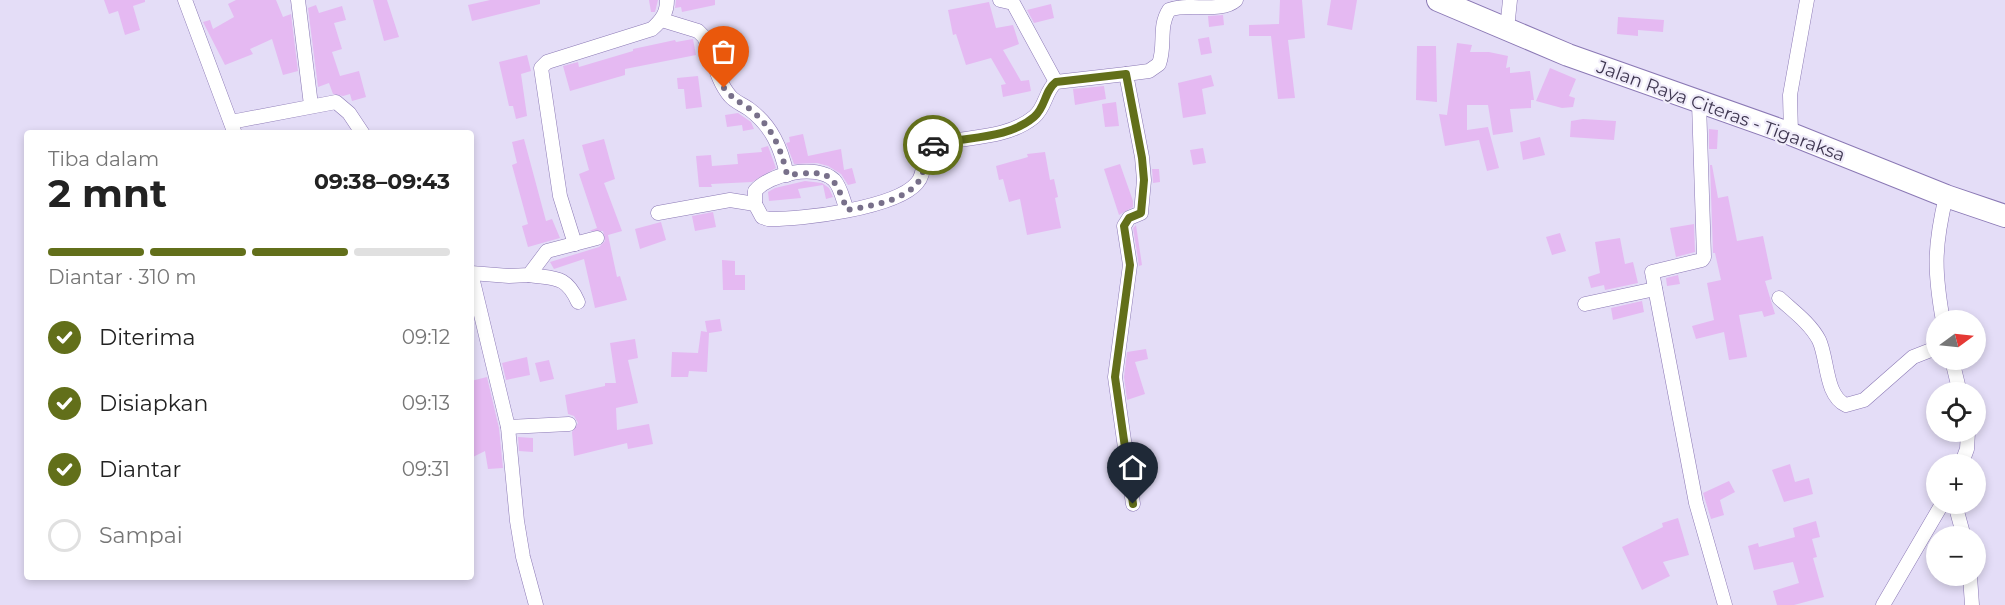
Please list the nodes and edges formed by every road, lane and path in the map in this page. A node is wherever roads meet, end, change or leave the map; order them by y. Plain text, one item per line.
1 (185, 0) edge
2 (298, 0) edge
3 (667, 0) edge
4 (1000, 0) edge
5 (1236, 0) edge
6 (1438, 0) edge
7 (1510, 0) edge
8 (1808, 0) edge
9 (662, 20) junction
10 (1507, 28) junction
11 (1126, 74) junction
12 (1056, 82) junction
13 (1699, 103) junction
14 (311, 105) junction
15 (233, 128) edge
16 (360, 130) edge
17 (1791, 134) junction
18 (787, 175) junction
19 (1946, 196) junction
20 (756, 204) junction
21 (847, 210) junction
22 (658, 213) dead end
23 (2005, 216) edge
24 (597, 238) dead end
25 (575, 244) junction
26 (474, 273) edge
27 (529, 274) junction
28 (474, 285) edge
29 (1655, 289) junction
30 (1779, 298) dead end
31 (578, 302) dead end
32 (1585, 304) dead end
33 (1941, 310) edge
34 (1926, 352) edge
35 (569, 424) dead end
36 (508, 427) junction
37 (1133, 504) dead end
38 (1936, 514) edge
39 (1970, 586) edge
40 (1719, 602) edge
41 (536, 605) edge
42 (1883, 605) edge
43 (1971, 605) edge

1 - 15 street
2 - 14 street
3 - 9 street
4 - 12 street
5 - 11 street
6 - 10 main road, Jalan Raya Citeras - Tigaraksa
7 - 10 street
8 - 17 street
9 - 18 street
9 - 25 street
10 - 13 main road, Jalan Raya Citeras - Tigaraksa
11 - 12 street
11 - 37 street
12 - 21 street
13 - 17 main road, Jalan Raya Citeras - Tigaraksa
13 - 29 street
14 - 15 street
14 - 16 street
17 - 19 main road, Jalan Raya Citeras - Tigaraksa
18 - 20 street
18 - 21 street
19 - 23 main road, Jalan Raya Citeras - Tigaraksa
19 - 33 street
20 - 21 street
20 - 22 street
24 - 25 street
25 - 27 street
26 - 27 street
27 - 31 street
28 - 36 street
29 - 32 street
29 - 40 street
30 - 34 street
35 - 36 street
36 - 41 street
38 - 42 street
39 - 43 street

